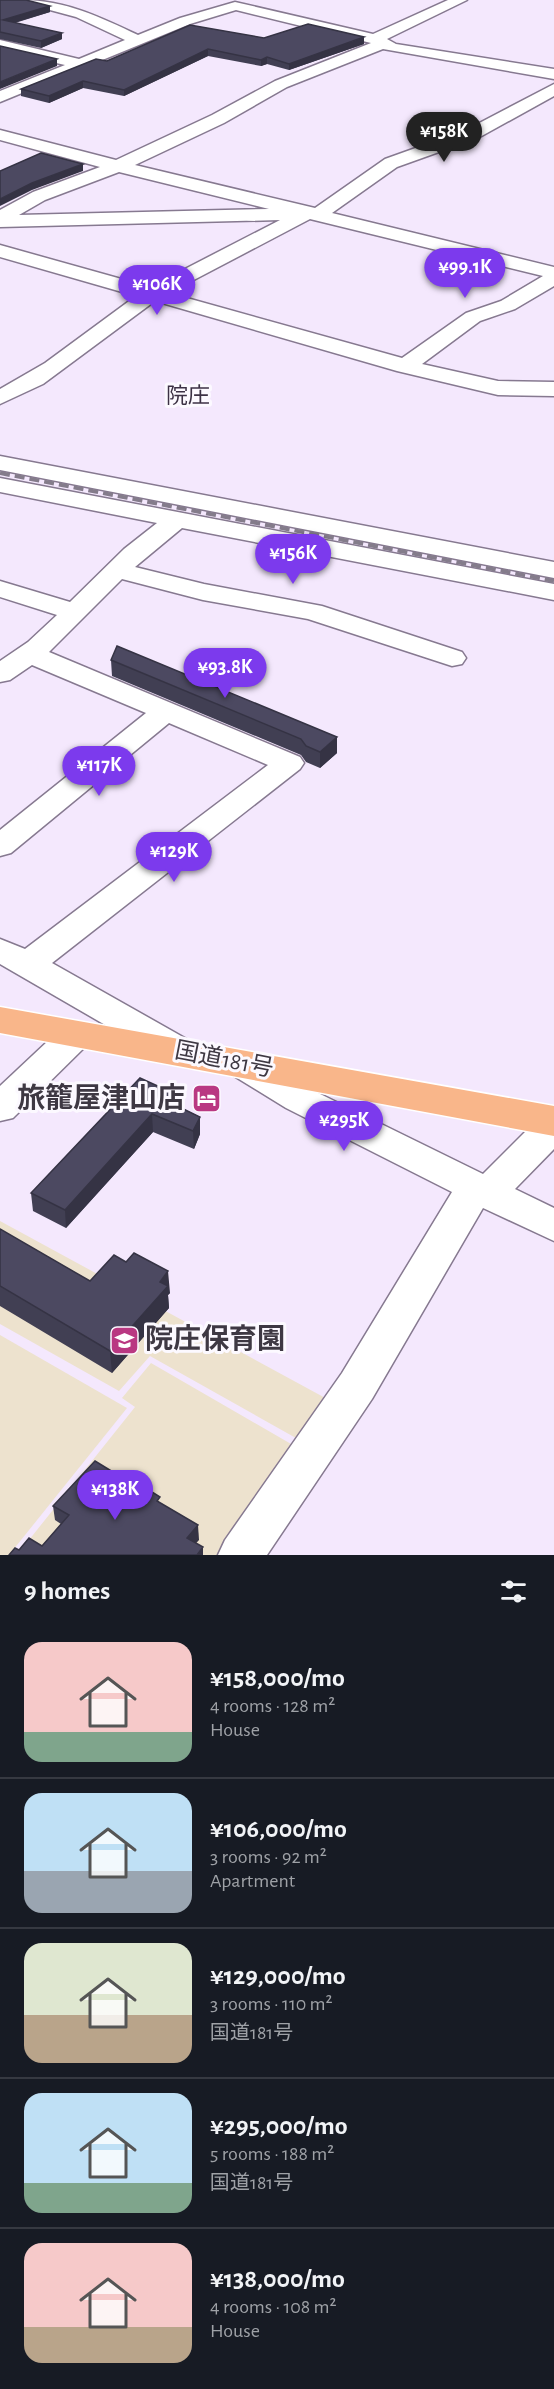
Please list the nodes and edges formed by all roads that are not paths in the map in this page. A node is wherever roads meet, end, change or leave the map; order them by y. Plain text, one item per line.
1 (29, 0) edge
2 (460, 0) edge
3 (231, 3) edge
4 (138, 41) junction
5 (378, 41) junction
6 (0, 45) edge
7 (81, 64) junction
8 (554, 74) edge
9 (554, 89) edge
10 (3, 94) edge
11 (0, 135) edge
12 (118, 166) junction
13 (313, 213) junction
14 (0, 220) edge
15 (0, 251) edge
16 (554, 273) edge
17 (554, 278) edge
18 (156, 294) junction
19 (405, 366) junction
20 (554, 389) edge
21 (0, 397) edge
22 (0, 463) edge
23 (0, 485) edge
24 (178, 519) junction
25 (118, 570) junction
26 (554, 570) edge
27 (0, 589) edge
28 (554, 592) edge
29 (76, 612) junction
30 (30, 654) junction
31 (452, 658) dead end
32 (0, 674) edge
33 (167, 710) junction
34 (0, 846) edge
35 (14, 957) edge
36 (0, 1020) edge
37 (77, 1034) junction
38 (177, 1050) junction
39 (242, 1064) junction
40 (0, 1108) edge
41 (554, 1121) edge
42 (554, 1126) edge
43 (481, 1191) junction
44 (554, 1226) edge
45 (241, 1555) edge

1 - 4 street
2 - 5 street
3 - 4 street
3 - 5 street
4 - 7 street
5 - 8 street
5 - 12 street
6 - 7 street
7 - 10 street
9 - 13 street
11 - 12 street
12 - 13 street
12 - 14 street
13 - 14 street
13 - 16 street
13 - 18 street
15 - 18 street
17 - 19 street
18 - 19 street
18 - 21 street
19 - 20 street
22 - 26 street
23 - 24 street
24 - 25 street
24 - 28 street
25 - 29 street
25 - 31 street
27 - 29 street
29 - 30 street
30 - 32 street
30 - 33 street
33 - 34 street
33 - 35 street
35 - 38 street
36 - 37 highway, 国道181号
37 - 38 highway, 国道181号
37 - 40 street
38 - 39 highway, 国道181号
39 - 41 highway, 国道181号
39 - 43 street
42 - 43 street
43 - 44 street
43 - 45 street

